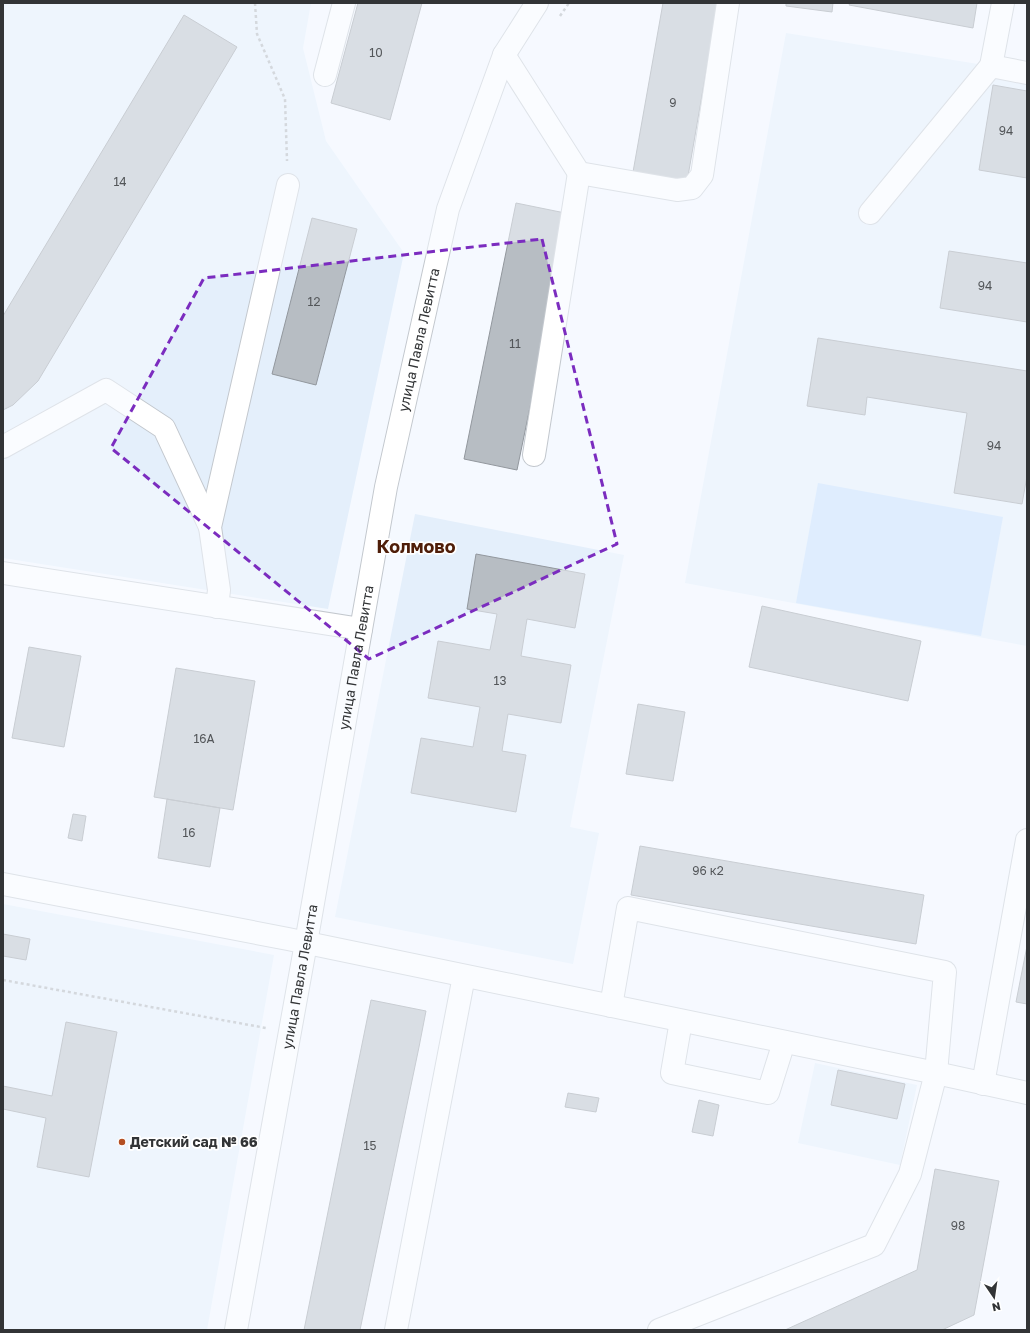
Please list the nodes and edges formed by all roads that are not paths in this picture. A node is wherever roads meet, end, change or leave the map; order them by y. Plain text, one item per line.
1 (344, 3) edge
2 (537, 3) edge
3 (728, 3) edge
4 (1003, 3) edge
5 (504, 55) junction
6 (991, 66) junction
7 (1027, 73) edge
8 (325, 75) dead end
9 (579, 173) junction
10 (288, 185) road end
11 (870, 213) dead end
12 (3, 447) edge
13 (534, 455) dead end
14 (210, 527) junction
15 (3, 573) edge
16 (217, 607) junction
17 (361, 629) junction
18 (1027, 840) edge
19 (3, 884) edge
20 (306, 943) junction
21 (464, 976) junction
22 (611, 1006) junction
23 (681, 1021) junction
24 (784, 1042) junction
25 (936, 1073) junction
26 (983, 1084) junction
27 (1027, 1093) edge
28 (236, 1330) edge
29 (396, 1330) edge
30 (659, 1330) edge

1 - 8 street
2 - 5 street, улица Павла Левитта
3 - 9 street
4 - 6 street
5 - 9 street
5 - 17 street, улица Павла Левитта
6 - 7 street
6 - 11 street
9 - 13 street
10 - 14 street
12 - 14 street
14 - 16 street
15 - 16 street
16 - 17 street
17 - 20 street, улица Павла Левитта
18 - 26 street
19 - 20 street
20 - 21 street
20 - 28 street, улица Павла Левитта
21 - 22 street
21 - 29 street
22 - 23 street
22 - 25 street
23 - 24 street
23 - 24 street
24 - 25 street
25 - 26 street
25 - 30 street
26 - 27 street

